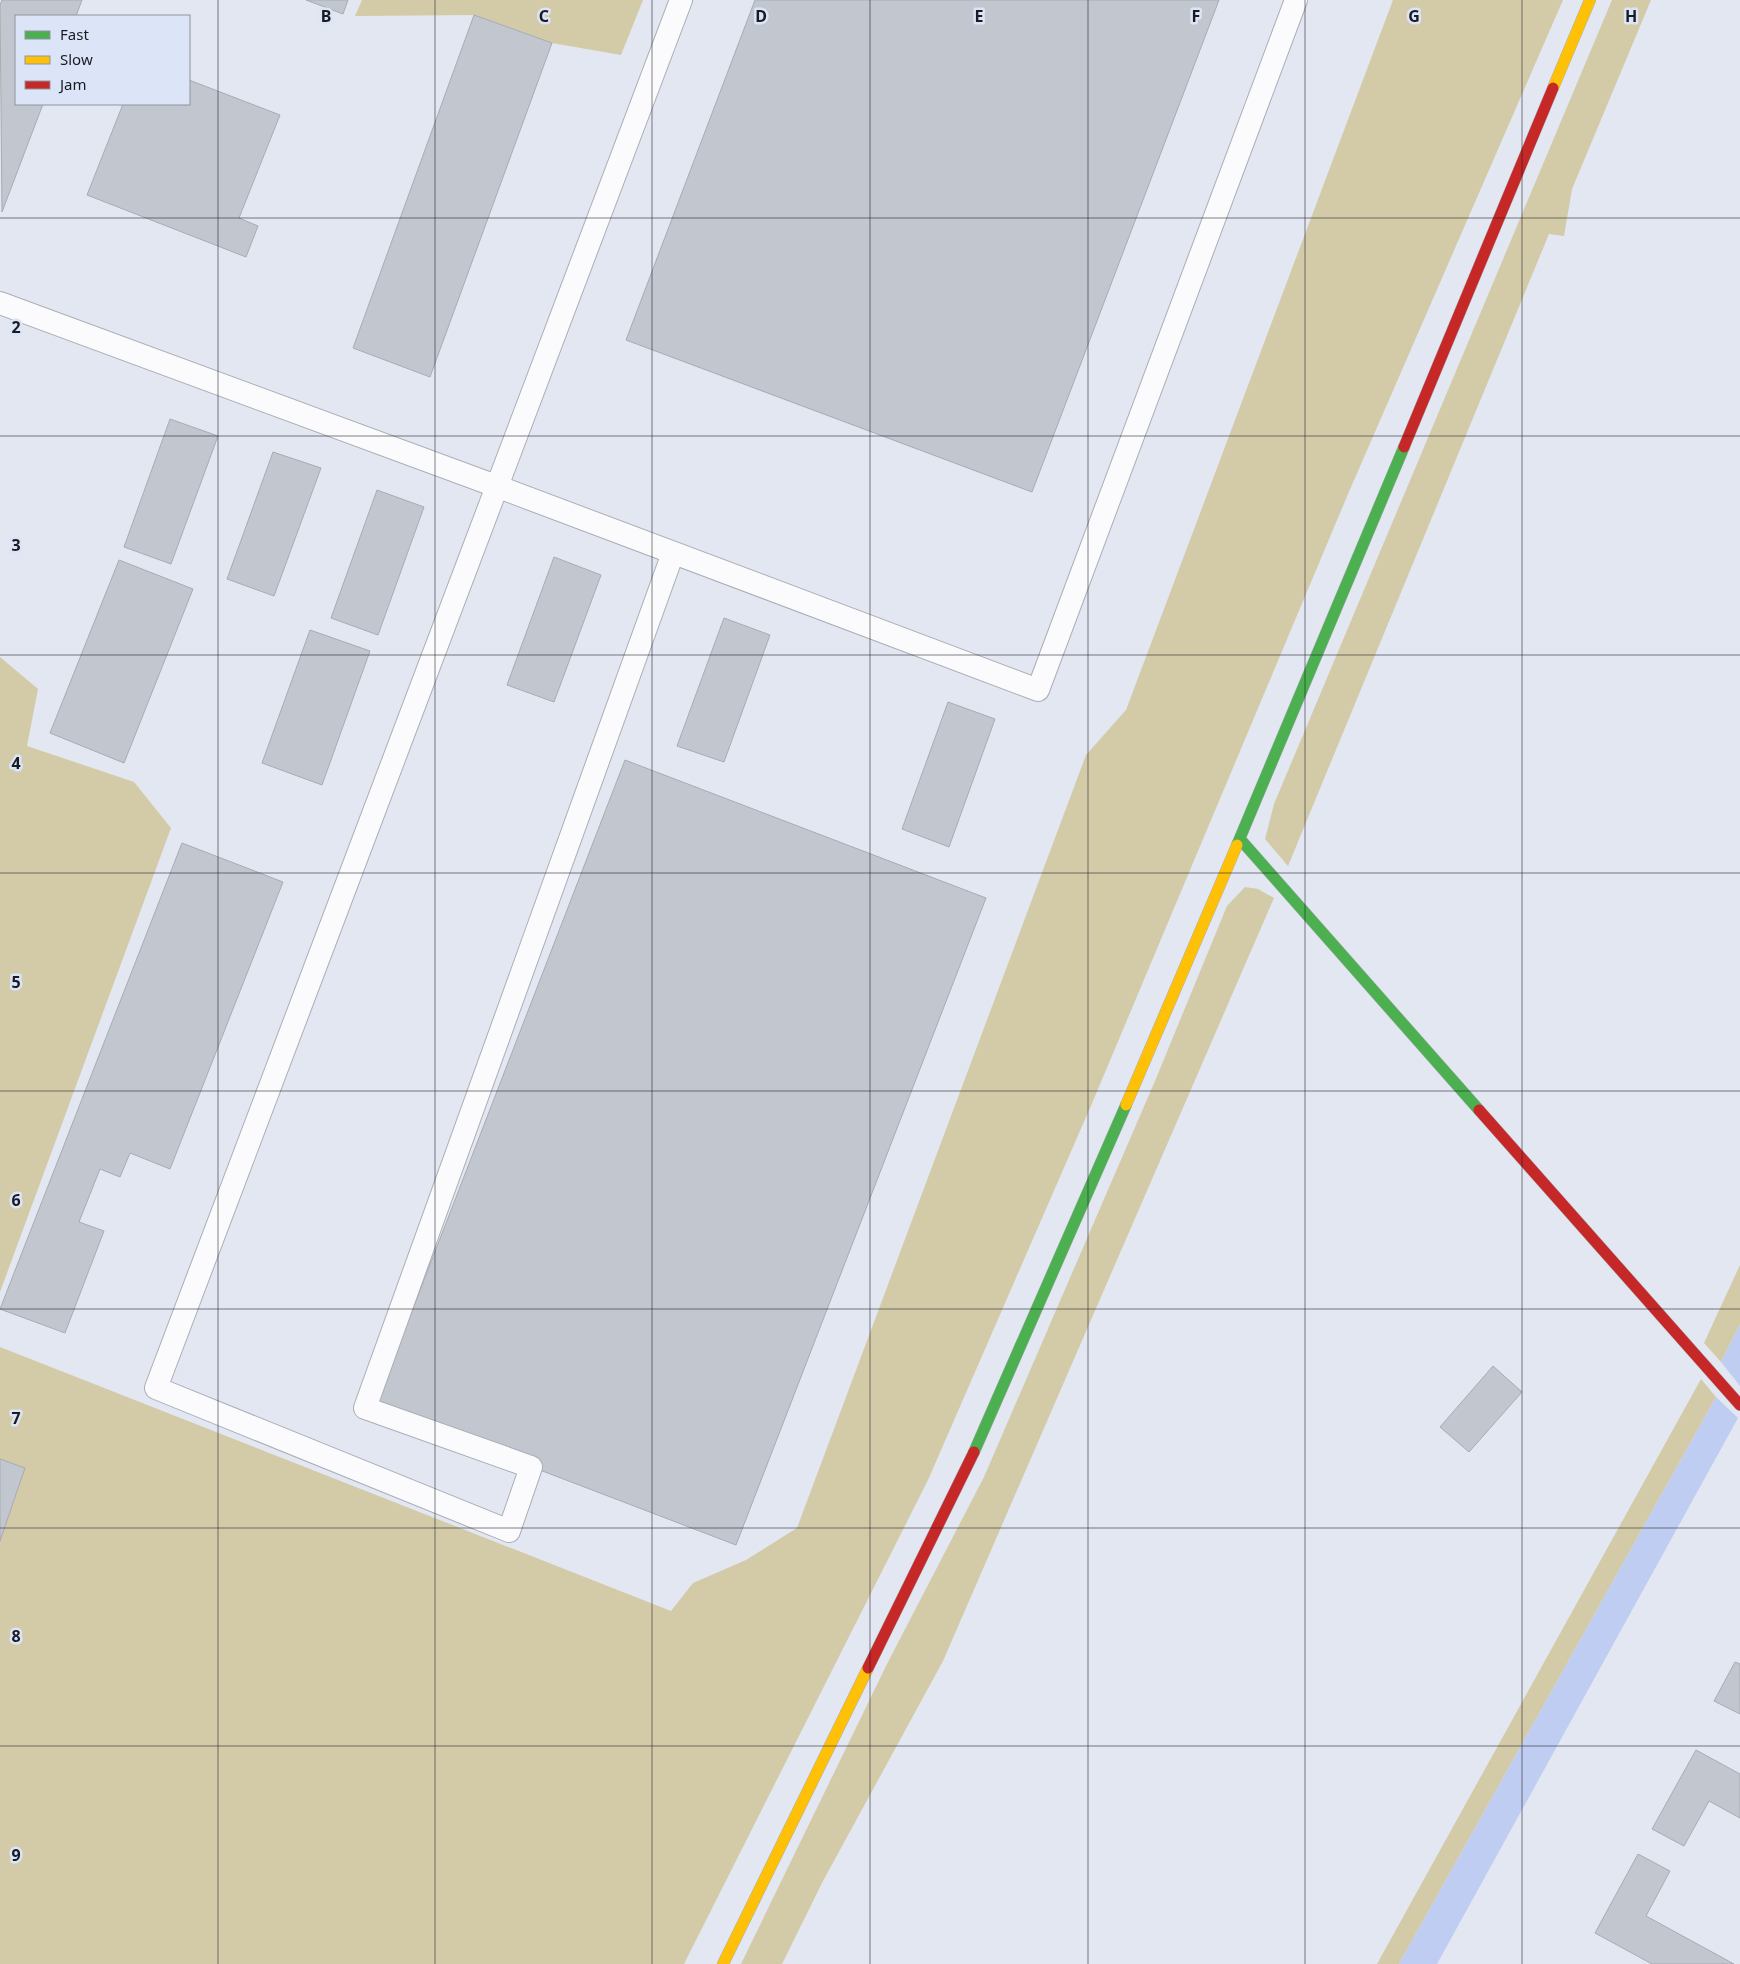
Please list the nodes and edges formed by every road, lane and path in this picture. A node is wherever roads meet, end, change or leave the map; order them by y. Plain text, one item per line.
1 (682, 0) edge
2 (1296, 0) edge
3 (1590, 0) edge
4 (0, 303) edge
5 (496, 486) junction
6 (673, 553) junction
7 (1240, 839) junction
8 (1740, 1405) edge
9 (723, 1964) edge

1 - 5 lane
2 - 6 lane
3 - 7 street
4 - 5 lane
5 - 6 lane
5 - 6 lane
7 - 8 street
7 - 9 street

